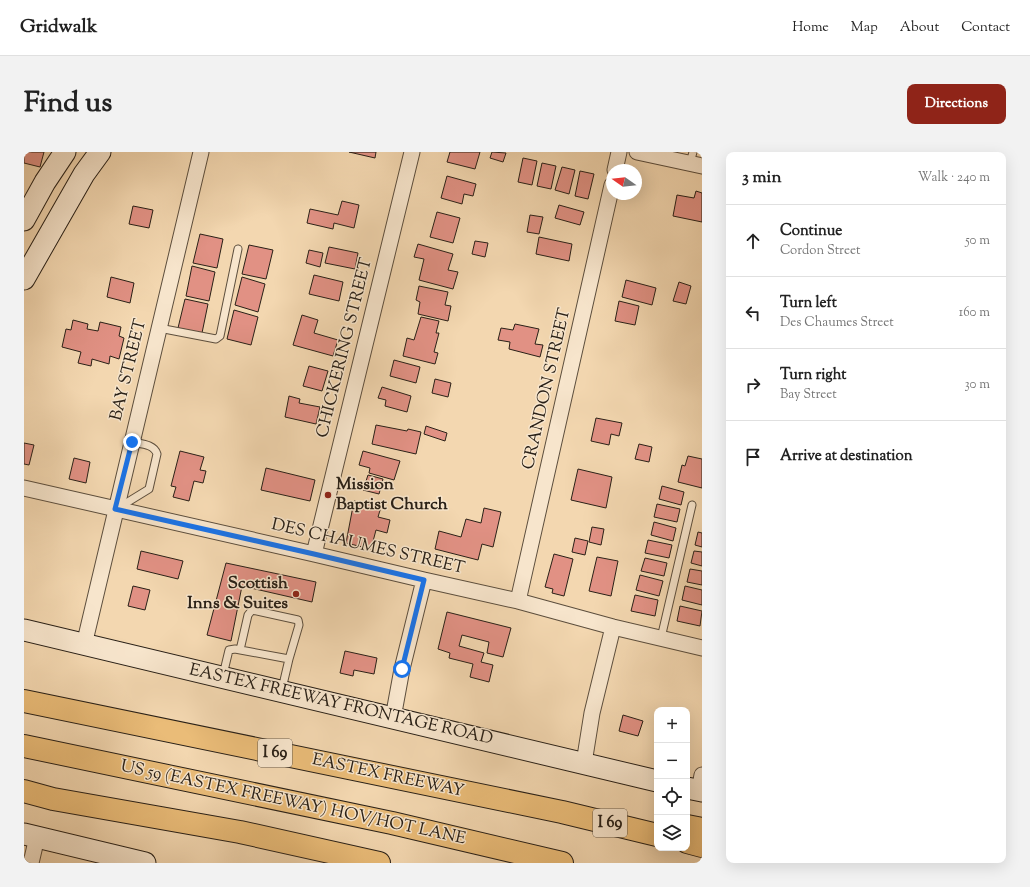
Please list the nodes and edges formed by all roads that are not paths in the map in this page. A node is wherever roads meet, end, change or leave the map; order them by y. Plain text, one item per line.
1 (65, 152) edge
2 (100, 152) edge
3 (201, 152) edge
4 (412, 152) edge
5 (620, 152) edge
6 (637, 152) edge
7 (695, 160) edge
8 (617, 164) edge
9 (609, 200) edge
10 (24, 220) edge
11 (31, 249) edge
12 (238, 249) dead end
13 (24, 279) edge
14 (159, 328) junction
15 (132, 442) junction
16 (24, 488) edge
17 (692, 505) dead end
18 (115, 509) junction
19 (314, 554) junction
20 (424, 580) junction
21 (518, 601) junction
22 (613, 627) junction
23 (24, 630) edge
24 (662, 638) junction
25 (84, 645) junction
26 (702, 648) edge
27 (240, 650) junction
28 (289, 659) junction
29 (222, 677) junction
30 (24, 691) edge
31 (281, 691) junction
32 (24, 701) edge
33 (81, 713) junction
34 (393, 718) junction
35 (24, 746) edge
36 (584, 763) junction
37 (654, 780) edge
38 (24, 791) edge
39 (690, 827) edge
40 (702, 829) edge
41 (652, 831) edge
42 (31, 836) edge
43 (690, 843) edge
44 (702, 846) edge
45 (31, 863) edge
46 (145, 863) edge
47 (379, 863) edge
48 (562, 863) edge

1 - 10 main road
2 - 11 main road
3 - 14 street, BAY STREET
4 - 19 street, CHICKERING STREET
5 - 8 street
6 - 7 street
9 - 21 street, CRANDON STREET
11 - 13 main road
12 - 14 lane
14 - 15 street, BAY STREET
15 - 18 street, BAY STREET
15 - 18 lane
16 - 18 street, DES CHAUMES STREET
17 - 24 lane
18 - 19 street, DES CHAUMES STREET
18 - 25 street, BAY STREET
19 - 20 street, DES CHAUMES STREET
20 - 21 street, DES CHAUMES STREET
20 - 34 street
21 - 22 street, DES CHAUMES STREET
22 - 24 street, DES CHAUMES STREET
22 - 36 street
23 - 25 main road, EASTEX FREEWAY FRONTAGE ROAD
24 - 26 street, DES CHAUMES STREET
25 - 29 main road, EASTEX FREEWAY FRONTAGE ROAD
27 - 28 lane
27 - 28 lane
27 - 29 lane
28 - 31 lane
29 - 31 main road, EASTEX FREEWAY FRONTAGE ROAD
30 - 33 highway
31 - 34 main road, EASTEX FREEWAY FRONTAGE ROAD
32 - 33 highway, EASTEX FREEWAY / I 69
33 - 41 highway, EASTEX FREEWAY / I 69
34 - 36 main road, EASTEX FREEWAY FRONTAGE ROAD
35 - 48 highway, US 59 (EASTEX FREEWAY) HOV/HOT LANE
36 - 37 main road, EASTEX FREEWAY FRONTAGE ROAD
38 - 47 highway
39 - 40 highway
42 - 45 street
42 - 46 main road
43 - 44 highway

